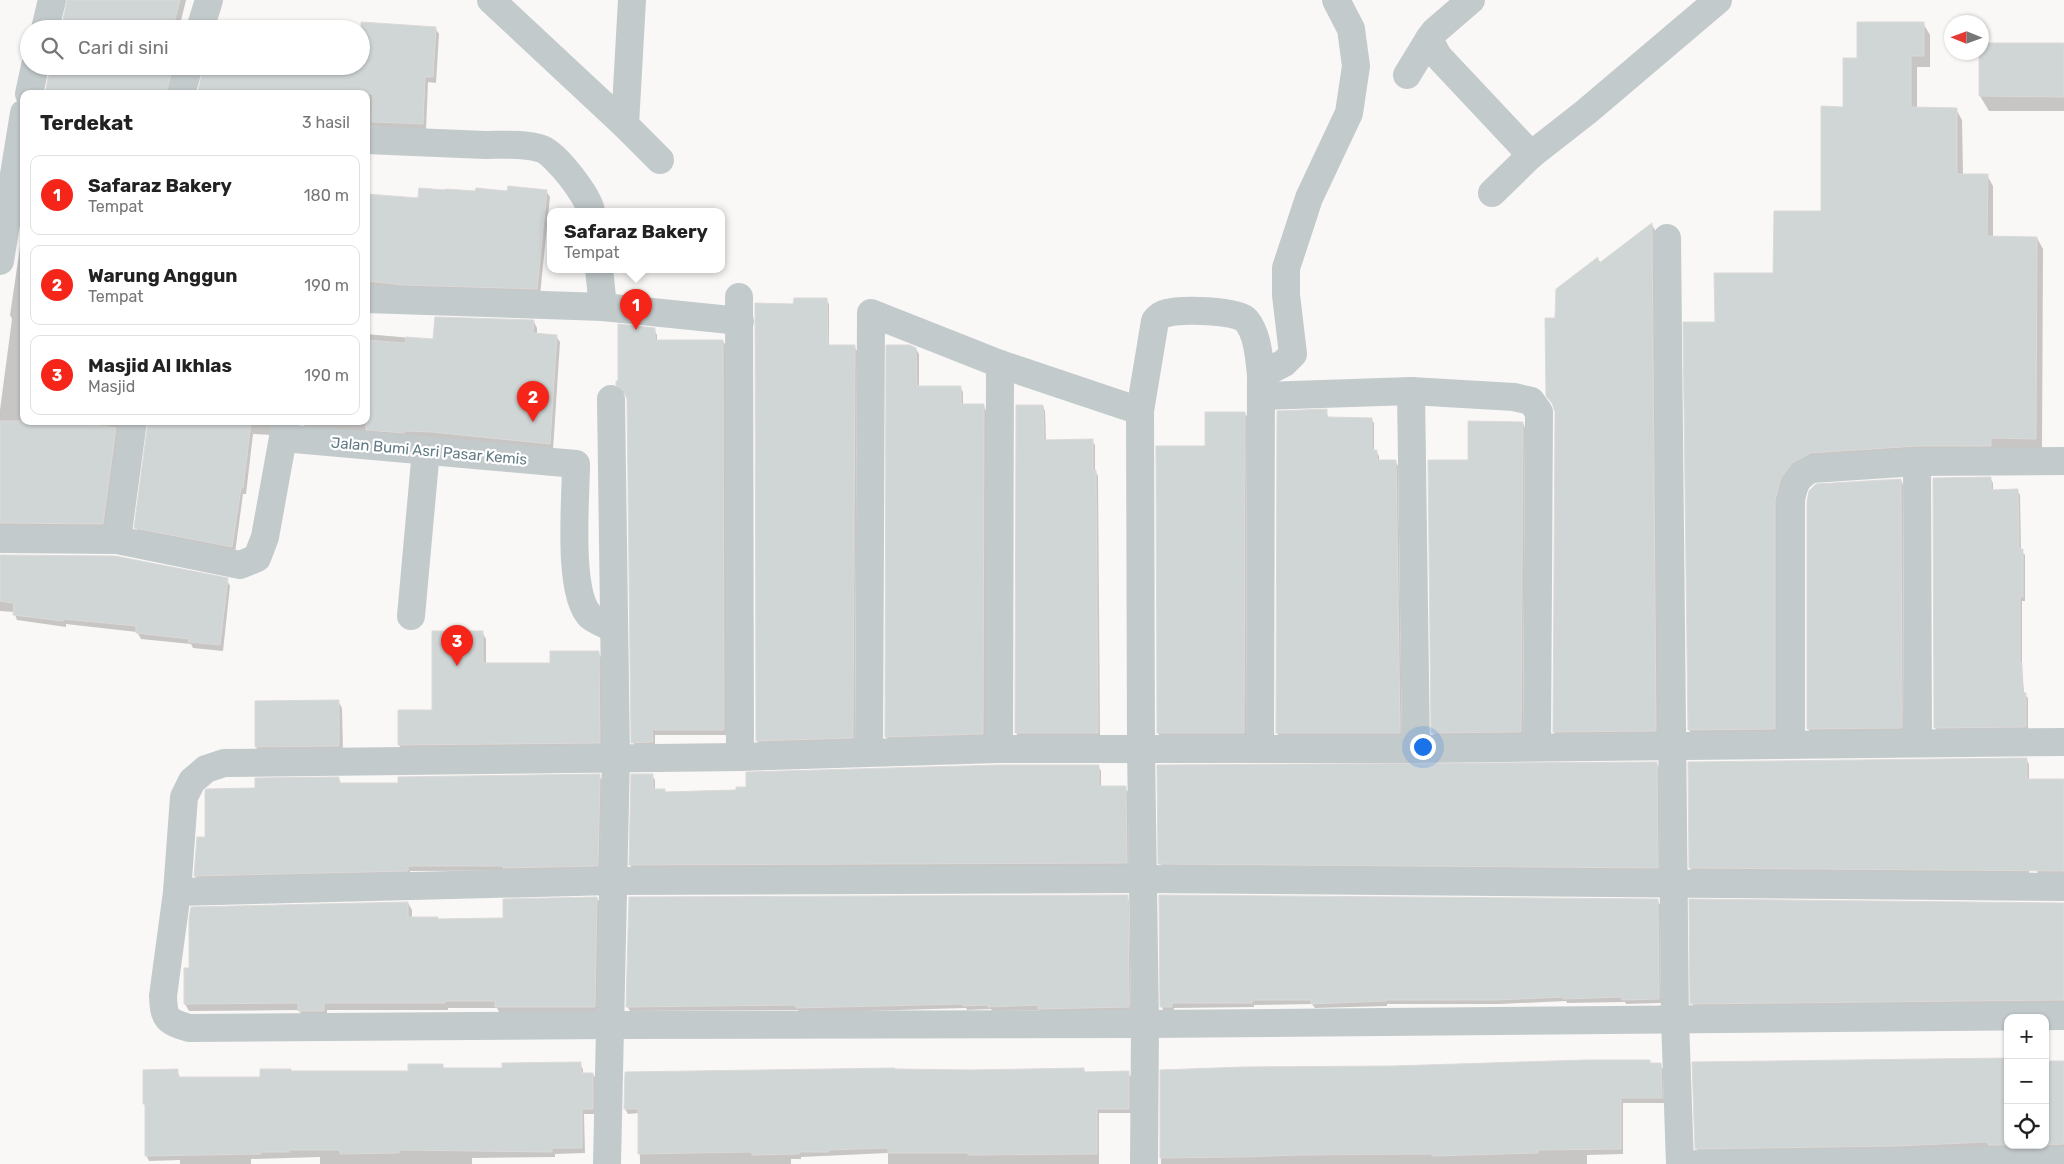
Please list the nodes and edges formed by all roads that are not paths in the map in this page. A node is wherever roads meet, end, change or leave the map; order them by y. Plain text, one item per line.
1 (52, 0) edge
2 (209, 0) edge
3 (491, 0) edge
4 (632, 0) edge
5 (1336, 0) edge
6 (1471, 0) edge
7 (1718, 0) edge
8 (47, 20) edge
9 (203, 20) edge
10 (1429, 39) junction
11 (33, 75) edge
12 (186, 75) edge
13 (1407, 75) dead end
14 (30, 90) edge
15 (182, 90) edge
16 (17, 125) edge
17 (625, 125) junction
18 (370, 140) edge
19 (1531, 155) junction
20 (660, 160) dead end
21 (1492, 193) dead end
22 (589, 208) edge
23 (1667, 238) dead end
24 (0, 261) edge
25 (599, 273) edge
26 (370, 299) edge
27 (603, 307) junction
28 (1000, 364) junction
29 (1258, 364) junction
30 (1411, 390) junction
31 (610, 399) dead end
32 (1140, 411) junction
33 (132, 425) edge
34 (284, 430) edge
35 (426, 450) junction
36 (2064, 461) edge
37 (1917, 462) junction
38 (0, 539) edge
39 (118, 540) junction
40 (411, 616) dead end
41 (614, 629) junction
42 (2064, 742) edge
43 (1918, 743) junction
44 (1791, 744) junction
45 (1537, 747) junction
46 (1674, 747) junction
47 (1141, 748) junction
48 (1260, 749) junction
49 (1416, 749) junction
50 (998, 750) junction
51 (869, 752) junction
52 (616, 757) junction
53 (740, 757) junction
54 (1144, 878) junction
55 (613, 882) junction
56 (1675, 884) junction
57 (2064, 887) edge
58 (177, 892) junction
59 (2064, 1016) edge
60 (1675, 1019) junction
61 (611, 1024) junction
62 (1145, 1024) junction
63 (2064, 1160) edge
64 (607, 1164) edge
65 (1144, 1164) edge
66 (1680, 1164) edge
67 (1696, 1164) edge

1 - 8 street
2 - 9 street
3 - 17 street
4 - 17 street
5 - 29 street
6 - 10 street
7 - 19 street
10 - 13 street
10 - 19 street
11 - 14 street
12 - 15 street
16 - 24 street
17 - 20 street
18 - 22 street
19 - 21 street
23 - 46 street
25 - 27 street
26 - 27 street
27 - 53 street
28 - 32 street
28 - 50 street
28 - 51 street
29 - 30 street
29 - 32 street
29 - 48 street
30 - 45 street
30 - 49 street
31 - 41 street
32 - 47 street
33 - 39 street
34 - 35 street, Jalan Bumi Asri Pasar Kemis
34 - 39 street
35 - 40 street
35 - 41 street, Jalan Bumi Asri Pasar Kemis
36 - 37 street
37 - 43 street
37 - 44 street
38 - 39 street
41 - 52 street
42 - 43 street
43 - 44 street
44 - 46 street
45 - 46 street
45 - 49 street
46 - 56 street
47 - 48 street
47 - 50 street
47 - 54 street
48 - 49 street
50 - 51 street
51 - 53 street
52 - 53 street
52 - 55 street
52 - 58 street
54 - 55 street
54 - 56 street
54 - 62 street
55 - 58 street
55 - 61 street
56 - 57 street
56 - 60 street
58 - 61 street
59 - 60 street
60 - 62 street
60 - 66 street
61 - 62 street
61 - 64 street
62 - 65 street
63 - 67 street

